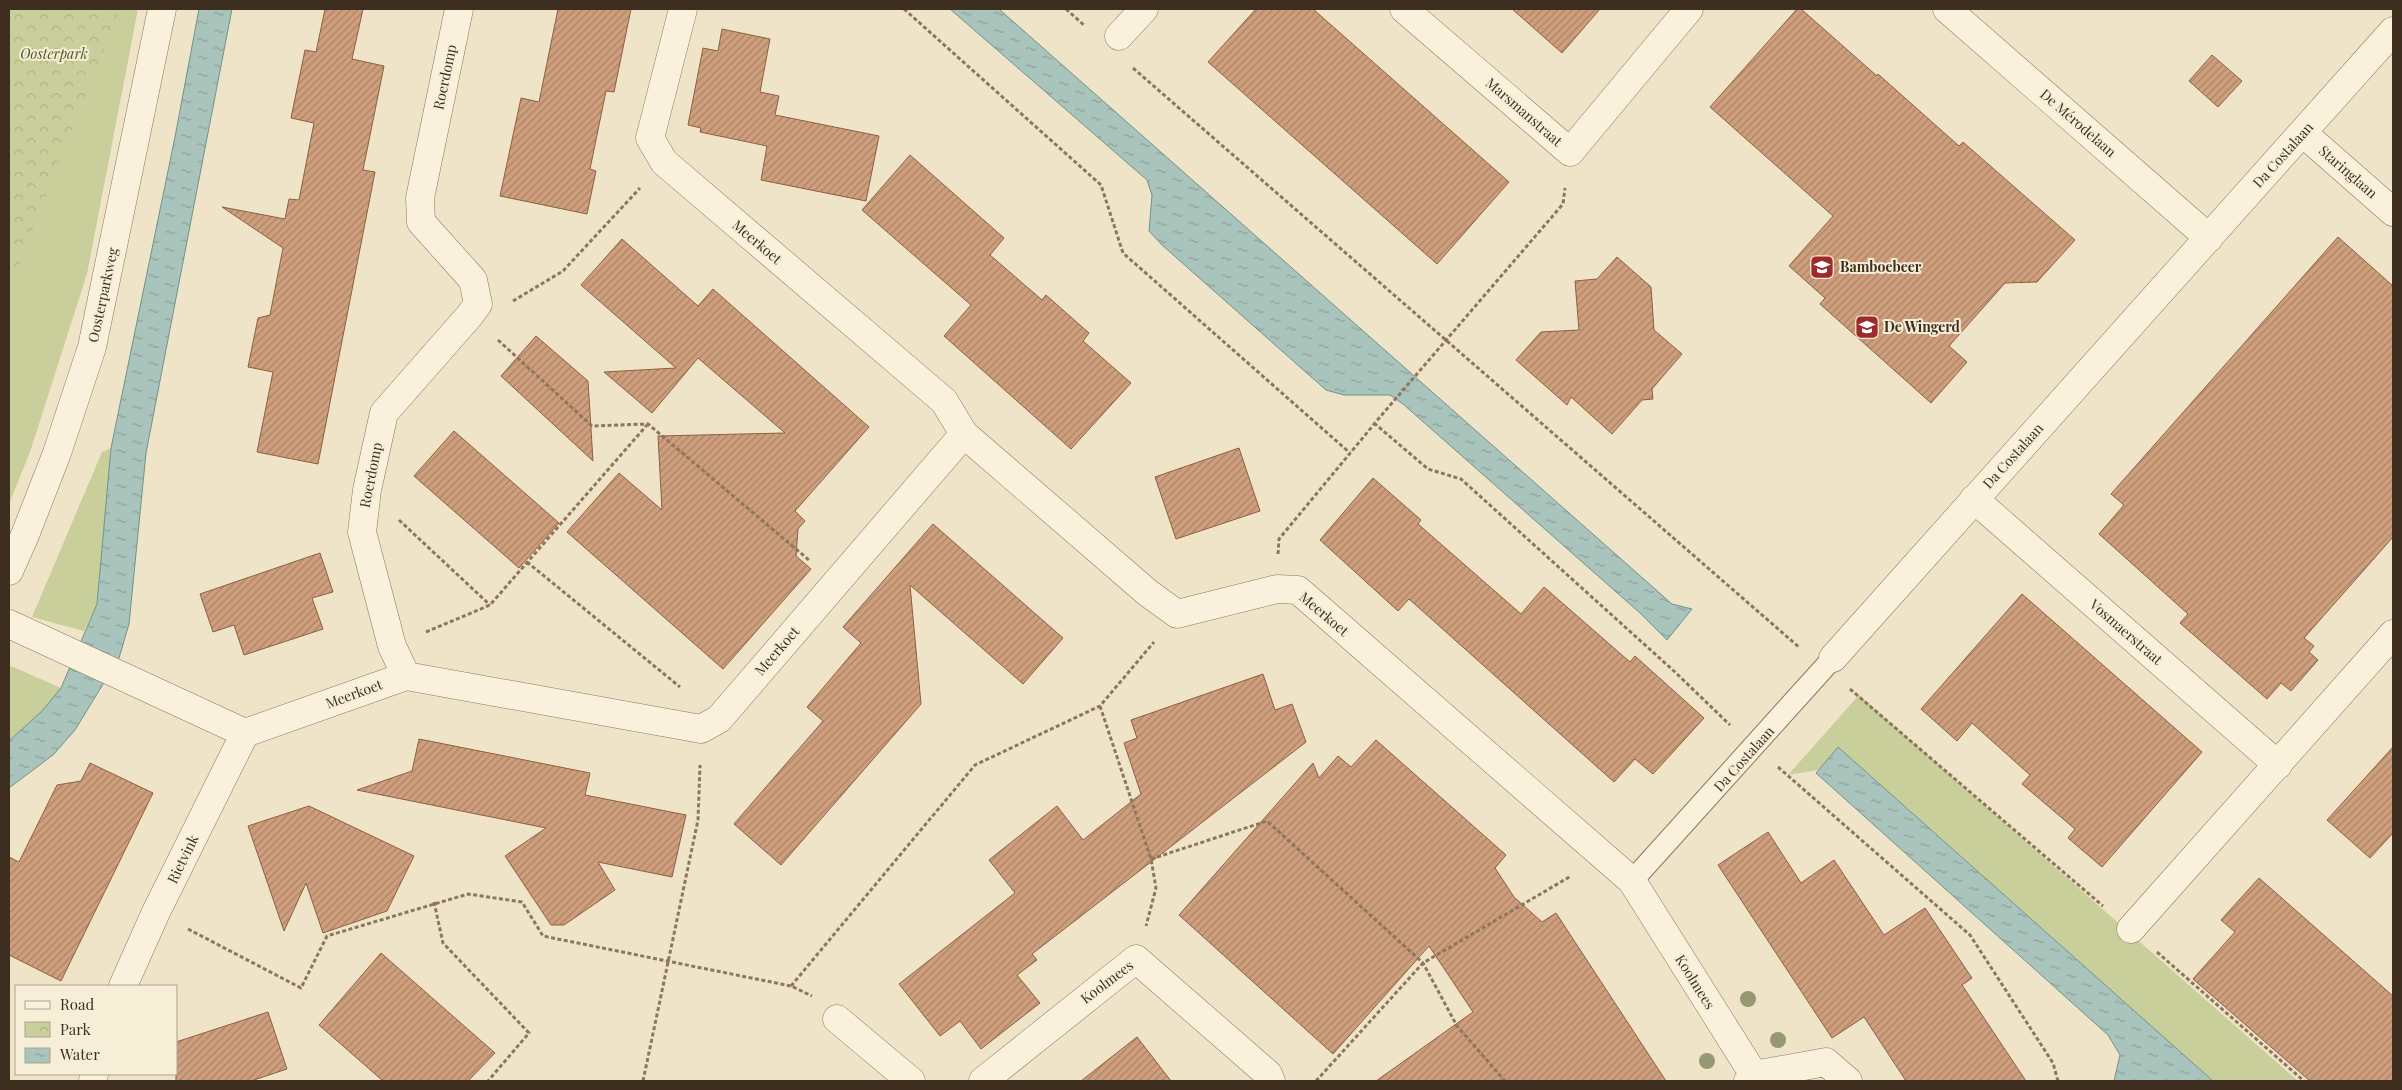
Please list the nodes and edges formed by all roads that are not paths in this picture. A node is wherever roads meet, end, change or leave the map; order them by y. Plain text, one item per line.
1 (162, 9) edge
2 (459, 9) edge
3 (683, 9) edge
4 (1144, 9) edge
5 (1404, 9) edge
6 (1689, 9) edge
7 (1947, 9) edge
8 (2393, 31) edge
9 (1119, 36) dead end
10 (2303, 133) junction
11 (2393, 212) edge
12 (2209, 238) junction
13 (964, 434) junction
14 (1974, 499) junction
15 (9, 571) edge
16 (9, 624) edge
17 (2393, 634) edge
18 (1833, 658) joint
19 (406, 676) junction
20 (245, 733) junction
21 (2278, 765) junction
22 (1632, 881) junction
23 (2131, 929) road end
24 (123, 985) edge
25 (837, 1019) road end
26 (1751, 1078) edge
27 (911, 1081) edge
28 (983, 1081) edge
29 (1271, 1081) edge
30 (1848, 1081) edge

1 - 15 street, Oosterparkweg
2 - 19 street, Roerdomp
3 - 13 street, Meerkoet
4 - 9 street
5 - 6 street, Marsmanstraat
7 - 12 street, De Mérodelaan
8 - 10 street, Da Costalaan
10 - 11 street, Staringlaan
10 - 12 street, Da Costalaan
12 - 14 street, Da Costalaan
13 - 19 street, Meerkoet
13 - 22 street, Meerkoet
14 - 18 street, Da Costalaan
14 - 21 street, Vosmaerstraat
16 - 20 street
17 - 21 street
18 - 22 lane, Da Costalaan
19 - 20 street, Meerkoet
20 - 24 street, Rietvink
21 - 23 street
22 - 26 street, Koolmees
25 - 27 street
26 - 30 street
28 - 29 street, Koolmees

